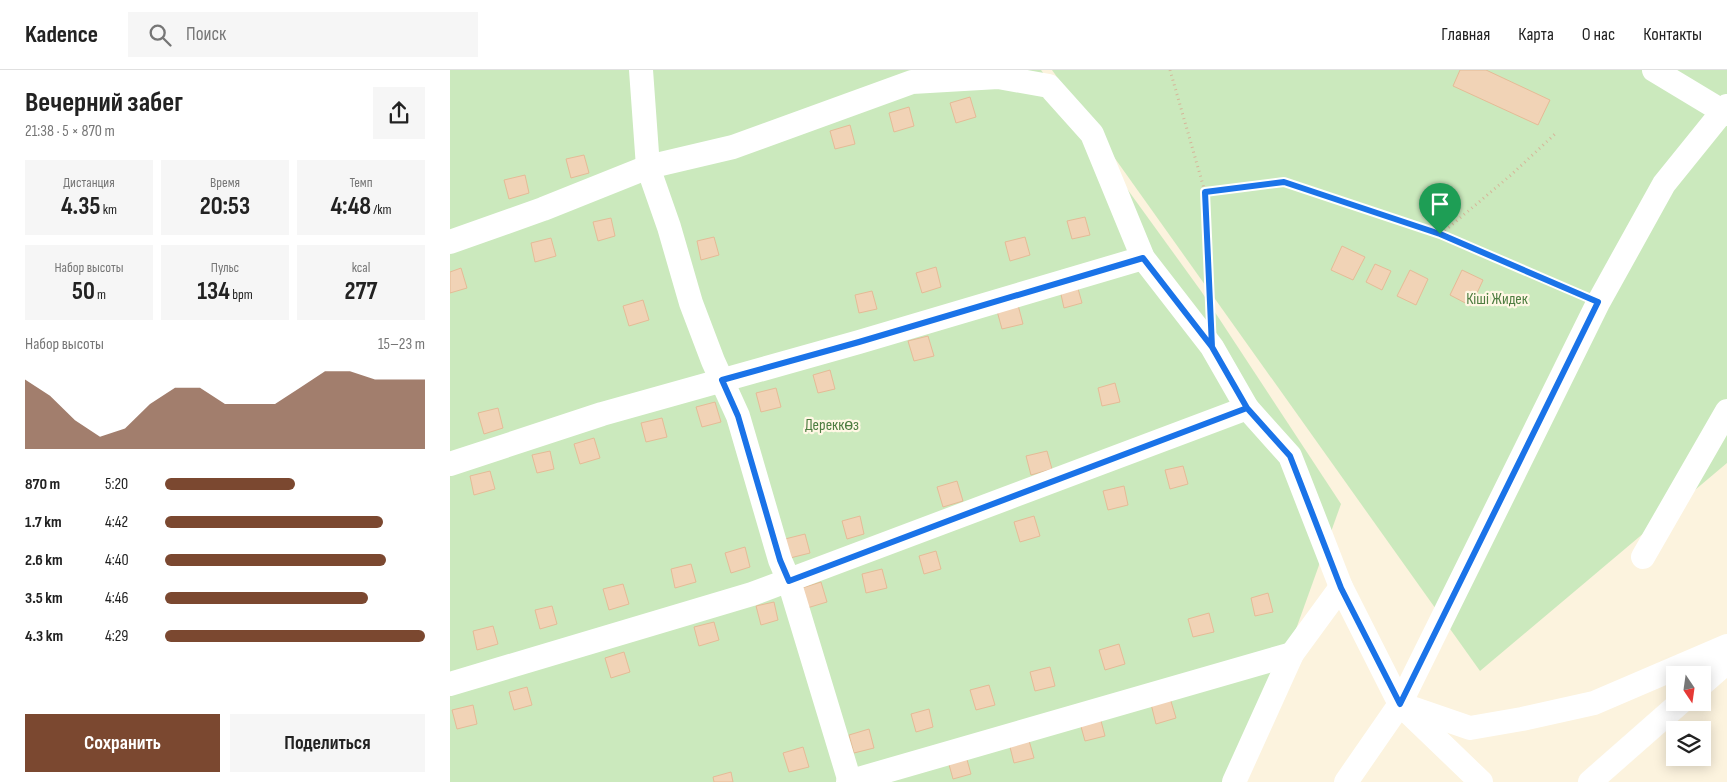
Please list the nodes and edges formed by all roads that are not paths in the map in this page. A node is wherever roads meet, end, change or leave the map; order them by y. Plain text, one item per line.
1 (641, 70) edge
2 (1654, 70) edge
3 (1726, 111) edge
4 (648, 167) junction
5 (450, 242) edge
6 (1143, 258) junction
7 (722, 380) junction
8 (1247, 408) junction
9 (1727, 412) edge
10 (450, 464) edge
11 (1643, 557) dead end
12 (789, 581) junction
13 (1341, 588) junction
14 (1727, 646) edge
15 (1292, 654) junction
16 (1727, 662) edge
17 (1711, 676) edge
18 (450, 684) edge
19 (1400, 704) junction
20 (1670, 711) edge
21 (850, 782) edge
22 (1234, 782) edge
23 (1346, 782) edge
24 (1481, 782) edge
25 (1590, 782) edge

1 - 4 street
2 - 3 street
3 - 19 street
4 - 5 street
4 - 6 street
4 - 7 street
6 - 7 street
6 - 8 street
7 - 10 street
7 - 12 street
8 - 12 street
8 - 13 street
9 - 11 street
12 - 18 street
12 - 21 street
13 - 15 street
13 - 19 street
14 - 19 street
15 - 21 street
15 - 22 street
16 - 17 street
19 - 23 street
19 - 24 street
20 - 25 street

